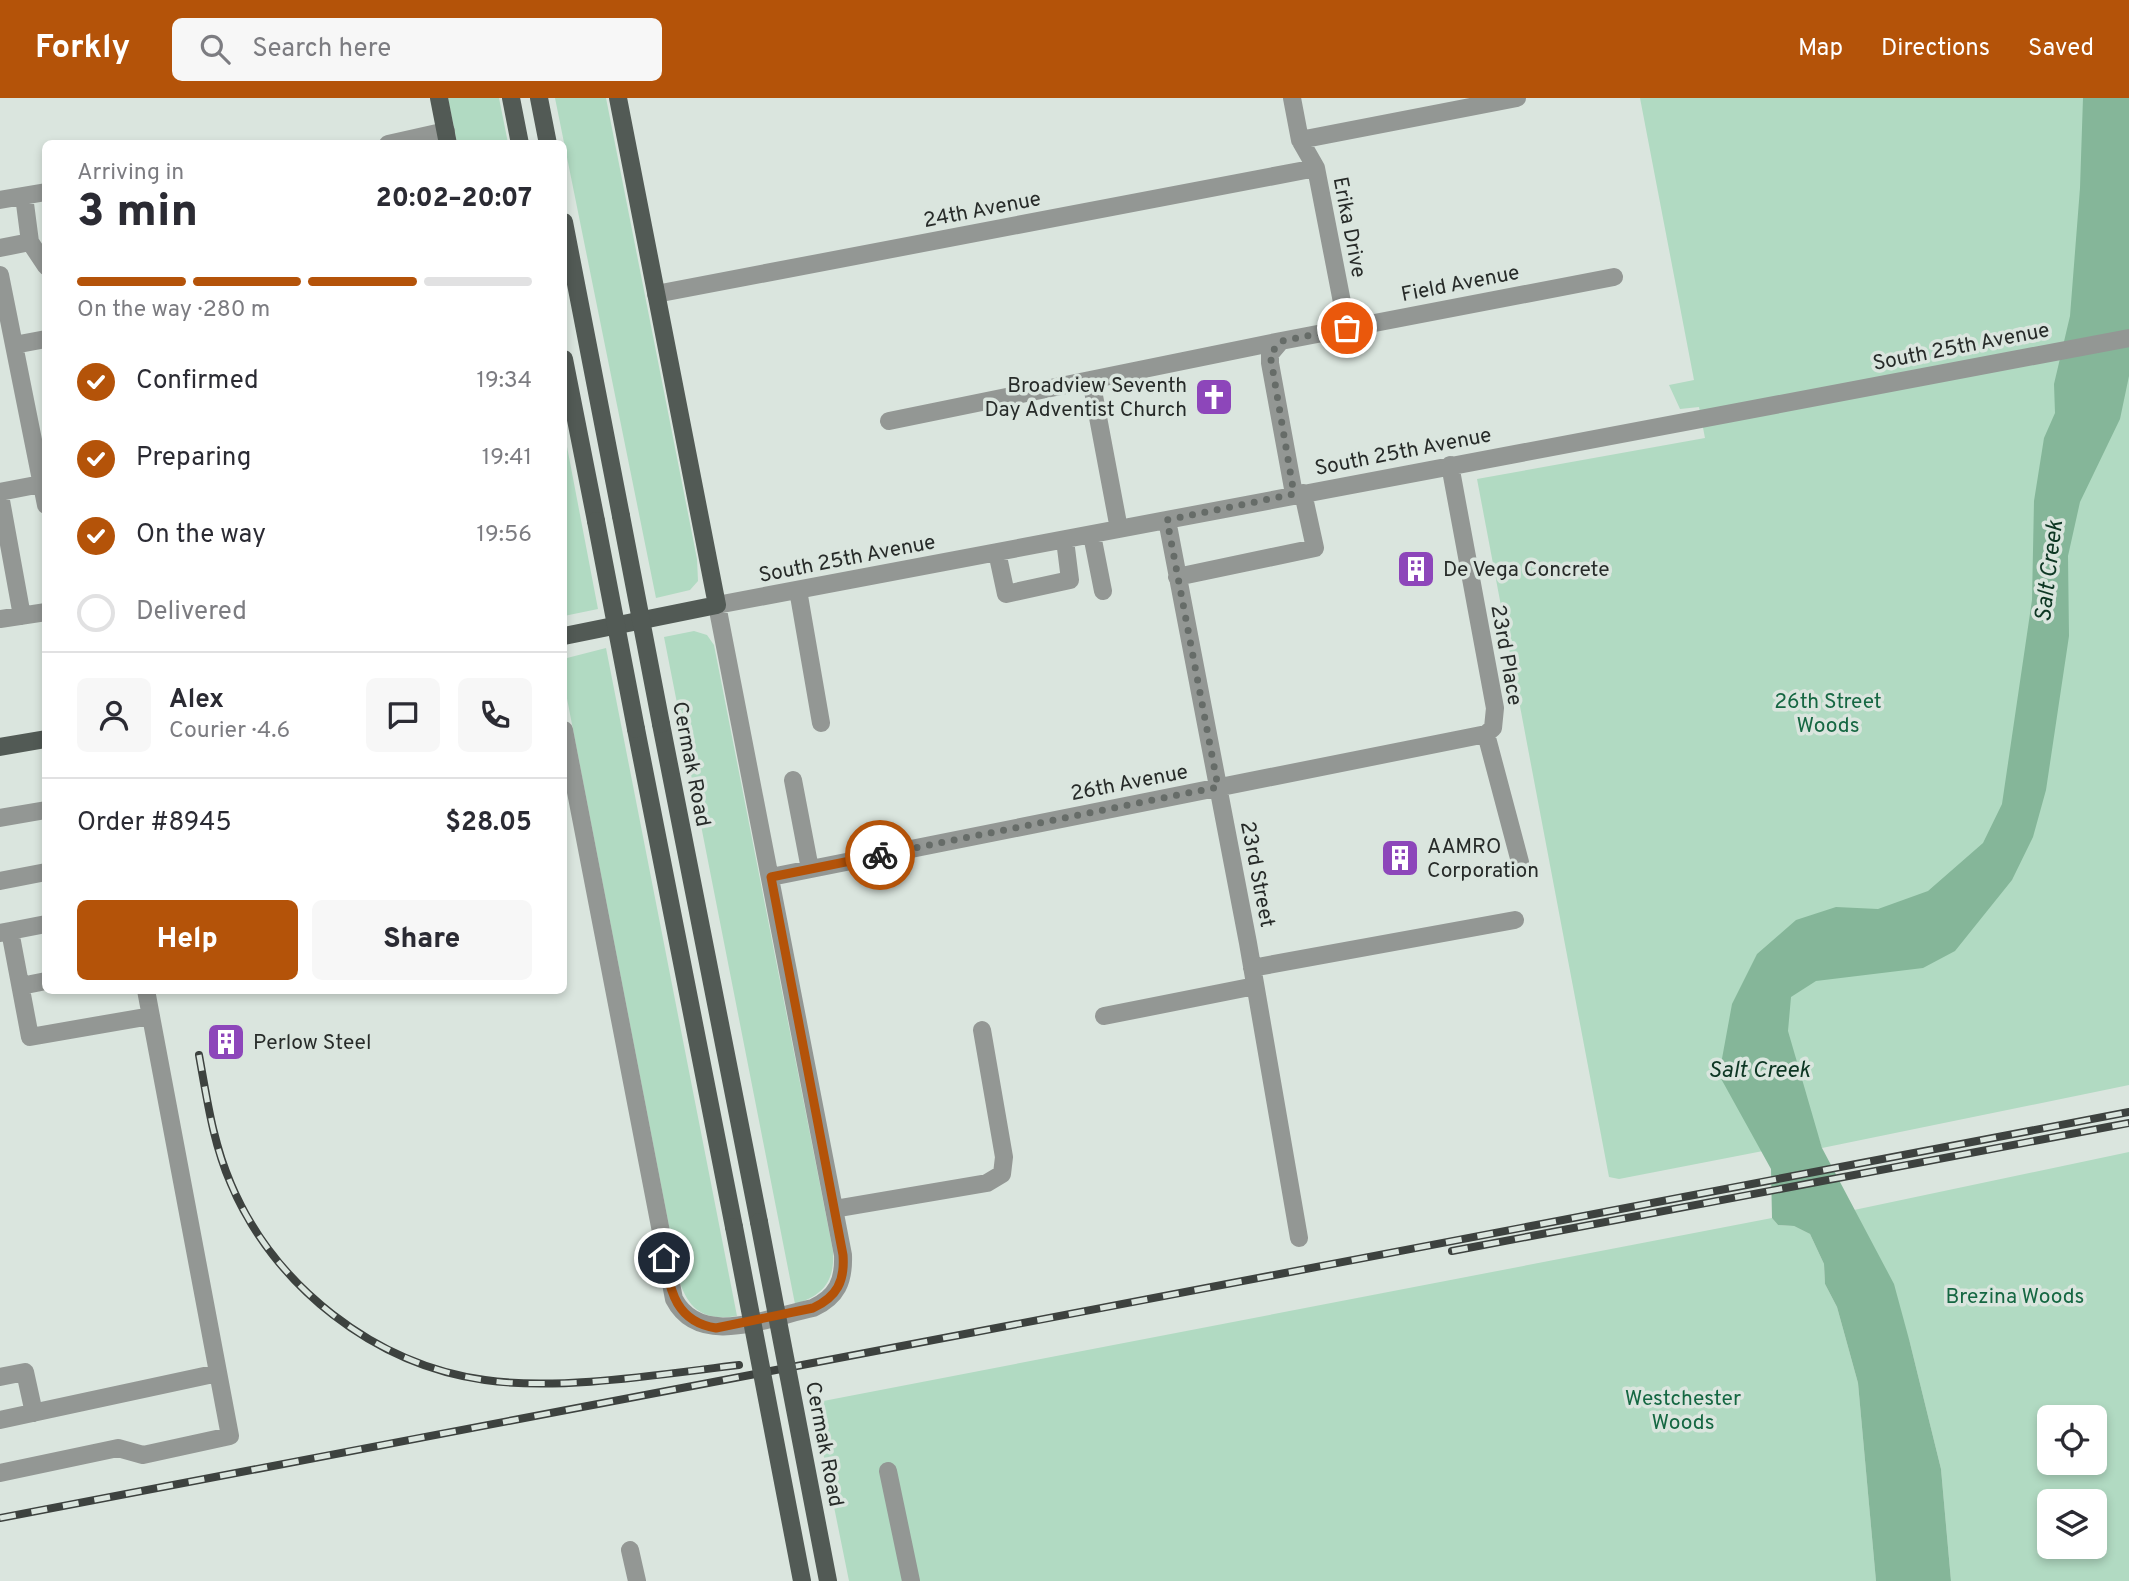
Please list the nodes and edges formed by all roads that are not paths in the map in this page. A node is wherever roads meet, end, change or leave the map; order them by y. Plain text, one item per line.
1 (439, 98) edge
2 (511, 98) edge
3 (539, 98) edge
4 (618, 98) edge
5 (1292, 98) edge
6 (1517, 98) edge
7 (447, 137) edge
8 (422, 140) edge
9 (519, 140) edge
10 (547, 140) edge
11 (1300, 140) junction
12 (1316, 168) junction
13 (42, 193) edge
14 (24, 196) junction
15 (0, 200) edge
16 (567, 237) edge
17 (30, 242) junction
18 (0, 248) edge
19 (42, 259) edge
20 (0, 275) edge
21 (1614, 277) dead end
22 (656, 294) junction
23 (1347, 328) junction
24 (2129, 338) edge
25 (42, 340) edge
26 (1278, 343) junction
27 (14, 345) junction
28 (567, 374) edge
29 (1091, 380) junction
30 (889, 421) dead end
31 (41, 458) edge
32 (1450, 465) junction
33 (41, 484) junction
34 (42, 488) edge
35 (0, 494) edge
36 (1299, 494) junction
37 (1167, 520) junction
38 (1119, 529) junction
39 (1092, 535) junction
40 (1065, 540) junction
41 (998, 552) junction
42 (1177, 577) junction
43 (798, 590) junction
44 (1103, 591) dead end
45 (717, 605) junction
46 (42, 613) edge
47 (22, 616) junction
48 (0, 619) edge
49 (567, 635) edge
50 (821, 723) dead end
51 (1490, 731) junction
52 (42, 740) edge
53 (567, 746) edge
54 (0, 747) edge
55 (793, 780) dead end
56 (1218, 787) junction
57 (42, 811) edge
58 (0, 818) edge
59 (1520, 862) dead end
60 (810, 869) junction
61 (42, 873) edge
62 (771, 877) junction
63 (0, 881) edge
64 (1515, 920) dead end
65 (42, 925) edge
66 (5, 932) edge
67 (8, 967) edge
68 (1254, 977) junction
69 (42, 982) edge
70 (20, 986) junction
71 (147, 994) edge
72 (151, 1016) junction
73 (1104, 1016) dead end
74 (982, 1030) dead end
75 (834, 1209) junction
76 (1299, 1238) dead end
77 (218, 1373) junction
78 (0, 1377) edge
79 (34, 1413) junction
80 (0, 1420) edge
81 (888, 1471) dead end
82 (0, 1472) edge
83 (630, 1550) dead end
84 (637, 1581) edge
85 (802, 1581) edge
86 (828, 1581) edge
87 (911, 1581) edge

1 - 7 main road
2 - 9 main road
3 - 10 main road
4 - 22 main road
5 - 11 street, Erika Drive
6 - 11 street
7 - 8 street
11 - 12 street, Erika Drive
12 - 22 street, 24th Avenue
12 - 23 street, Erika Drive
13 - 14 street
14 - 15 street
14 - 17 street
16 - 86 main road, Cermak Road, bridge
17 - 18 street
17 - 19 street
20 - 27 street
21 - 23 street, Field Avenue
22 - 45 main road
23 - 26 street, Field Avenue
24 - 32 street, South 25th Avenue
25 - 27 street
26 - 29 street, Field Avenue
26 - 36 street
27 - 31 street
28 - 85 main road, bridge
29 - 30 street, Field Avenue
29 - 38 street
31 - 33 street
32 - 36 street, South 25th Avenue
32 - 51 street, 23rd Place
33 - 34 street
33 - 35 street
35 - 47 street
36 - 37 street, South 25th Avenue
36 - 42 street
37 - 38 street, South 25th Avenue
37 - 42 street, 23rd Street
38 - 39 street, South 25th Avenue
39 - 40 street, South 25th Avenue
39 - 44 street
40 - 41 street, South 25th Avenue
40 - 41 street
41 - 43 street, South 25th Avenue
42 - 56 street, 23rd Street
43 - 45 street, South 25th Avenue
43 - 50 street
45 - 49 main road, South 25th Avenue
45 - 62 street
46 - 47 street
47 - 48 street
51 - 56 street, 26th Avenue
51 - 59 street, 23rd Place
52 - 54 main road
53 - 75 street
55 - 60 street
56 - 60 street, 26th Avenue
56 - 68 street, 23rd Street
57 - 58 street
60 - 62 street, 26th Avenue
61 - 63 street
62 - 75 street
64 - 68 street
65 - 66 street
66 - 67 street
67 - 70 street
68 - 73 street
68 - 76 street, 23rd Street
69 - 70 street
70 - 72 street
71 - 72 street
72 - 77 street
74 - 75 street
77 - 79 street
77 - 82 street
78 - 79 street
79 - 80 street
81 - 87 street
83 - 84 street

